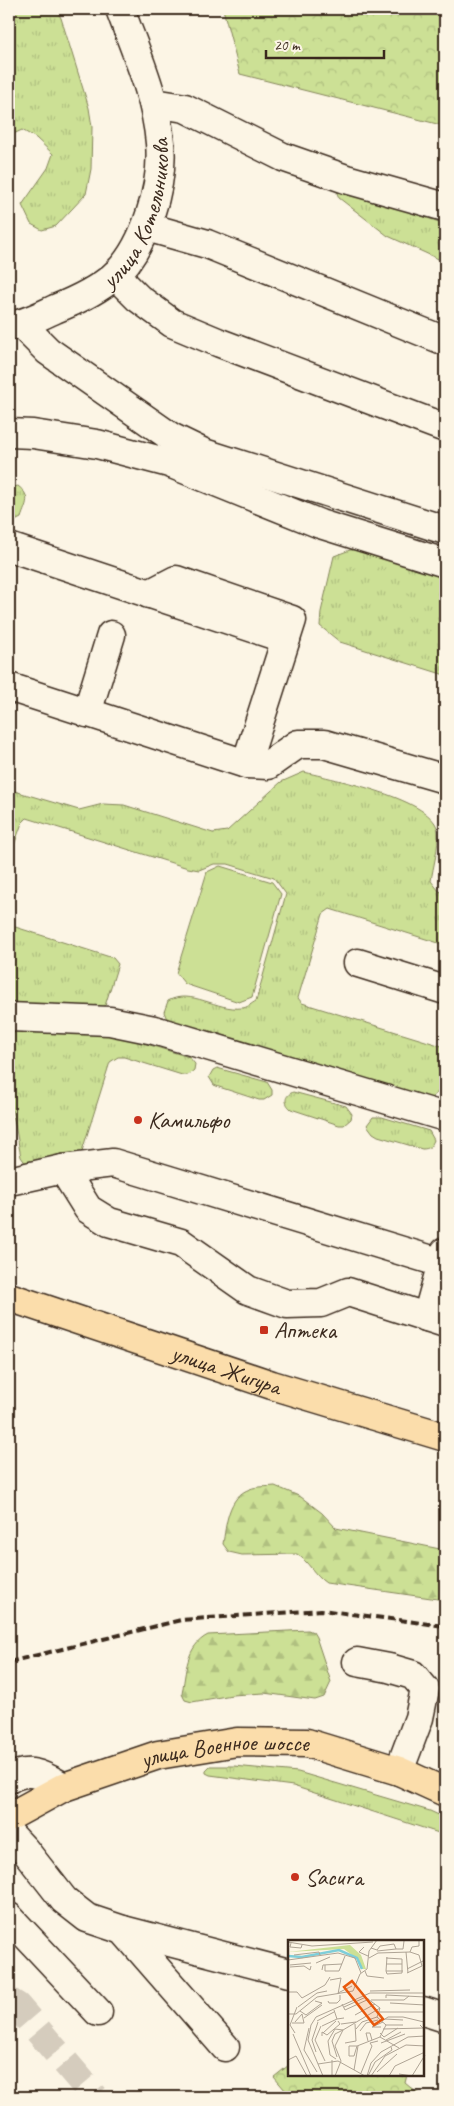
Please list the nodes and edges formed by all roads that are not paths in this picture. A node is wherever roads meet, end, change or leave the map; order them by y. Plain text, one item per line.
1 (120, 9) edge
2 (154, 103) junction
3 (445, 207) edge
4 (147, 227) junction
5 (115, 275) junction
6 (15, 325) edge
7 (445, 341) edge
8 (445, 428) edge
9 (9, 433) edge
10 (445, 530) edge
11 (9, 547) edge
12 (445, 563) edge
13 (111, 635) dead end
14 (9, 687) edge
15 (87, 713) junction
16 (246, 764) junction
17 (445, 779) edge
18 (358, 963) dead end
19 (445, 990) edge
20 (9, 1017) edge
21 (445, 1117) edge
22 (63, 1169) junction
23 (9, 1181) edge
24 (444, 1259) edge
25 (9, 1297) edge
26 (436, 1320) edge
27 (445, 1438) edge
28 (357, 1662) dead end
29 (399, 1772) junction
30 (9, 1779) edge
31 (64, 1786) junction
32 (445, 1792) edge
33 (9, 1817) edge
34 (9, 1833) edge
35 (9, 1917) edge
36 (123, 1930) junction
37 (288, 1973) edge
38 (424, 2011) edge
39 (98, 2012) dead end
40 (445, 2018) edge
41 (225, 2047) dead end

1 - 2 street, улица Котельникова
2 - 3 street
2 - 4 street, улица Котельникова
4 - 5 street, улица Котельникова
4 - 7 street
5 - 6 street, улица Котельникова
5 - 8 street
6 - 10 street
9 - 12 street
11 - 16 street
13 - 15 street
14 - 15 street
15 - 16 street
16 - 17 street
18 - 19 street
20 - 21 street
22 - 23 street
22 - 24 street
22 - 26 street
24 - 26 street
25 - 27 main road, улица Жигура
28 - 29 street
29 - 31 main road, улица Военное шоссе
29 - 32 main road, улица Военное шоссе
30 - 31 street
31 - 33 main road, улица Военное шоссе
34 - 36 street
35 - 39 street
36 - 37 street
36 - 41 street
38 - 40 street

